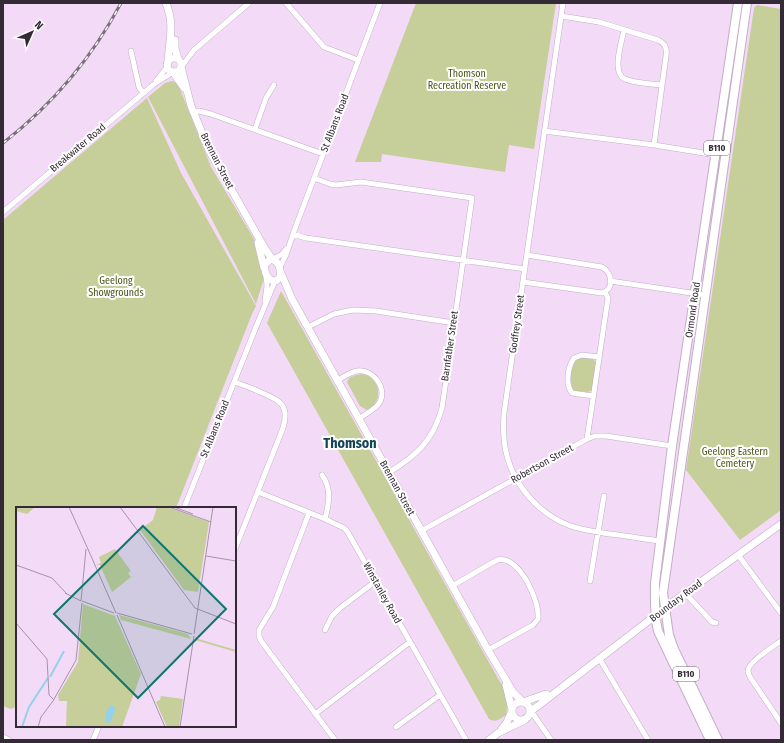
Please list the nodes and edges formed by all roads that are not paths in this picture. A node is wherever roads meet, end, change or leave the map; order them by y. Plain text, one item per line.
1 (249, 3) edge
2 (286, 3) edge
3 (380, 3) edge
4 (563, 3) edge
5 (738, 3) edge
6 (747, 3) edge
7 (562, 16) junction
8 (624, 30) junction
9 (194, 50) junction
10 (131, 51) dead end
11 (178, 59) junction
12 (358, 60) junction
13 (182, 66) junction
14 (170, 68) junction
15 (662, 85) junction
16 (274, 86) dead end
17 (143, 93) junction
18 (187, 94) junction
19 (193, 113) junction
20 (255, 129) junction
21 (544, 131) junction
22 (654, 145) junction
23 (323, 154) junction
24 (716, 155) junction
25 (314, 178) junction
26 (3, 212) edge
27 (252, 226) junction
28 (293, 234) junction
29 (289, 244) junction
30 (527, 255) junction
31 (273, 259) junction
32 (463, 261) junction
33 (526, 269) junction
34 (280, 270) junction
35 (265, 271) junction
36 (276, 281) junction
37 (610, 281) junction
38 (524, 282) junction
39 (605, 292) junction
40 (696, 294) junction
41 (705, 295) junction
42 (292, 298) junction
43 (264, 306) junction
44 (454, 323) junction
45 (308, 327) junction
46 (599, 358) junction
47 (338, 380) junction
48 (234, 382) junction
49 (593, 396) junction
50 (358, 418) junction
51 (587, 439) junction
52 (672, 446) junction
53 (388, 473) junction
54 (322, 475) dead end
55 (516, 477) junction
56 (258, 492) junction
57 (604, 496) dead end
58 (184, 507) edge
59 (309, 513) junction
60 (325, 519) junction
61 (781, 524) edge
62 (421, 531) junction
63 (599, 532) junction
64 (661, 541) junction
65 (236, 547) edge
66 (739, 556) junction
67 (376, 581) junction
68 (590, 581) dead end
69 (452, 586) junction
70 (686, 594) junction
71 (665, 609) junction
72 (781, 613) edge
73 (655, 617) junction
74 (716, 623) dead end
75 (325, 630) dead end
76 (781, 640) edge
77 (410, 642) junction
78 (488, 650) junction
79 (599, 658) junction
80 (503, 677) junction
81 (572, 679) junction
82 (440, 695) junction
83 (523, 702) junction
84 (512, 710) junction
85 (316, 714) junction
86 (528, 715) junction
87 (781, 722) edge
88 (99, 727) edge
89 (396, 727) dead end
90 (498, 733) junction
91 (3, 738) edge
92 (9, 740) edge
93 (93, 740) edge
94 (335, 740) edge
95 (466, 740) edge
96 (489, 740) edge
97 (551, 740) edge
98 (648, 740) edge
99 (710, 740) edge
100 (718, 740) edge

1 - 9 street
2 - 12 street
3 - 12 street, St Albans Road
4 - 7 street, Godfrey Street
5 - 24 highway, Ormond Road / B110
6 - 41 highway, Ormond Road / B110
7 - 8 street
7 - 21 street, Godfrey Street
8 - 15 street
8 - 15 street
9 - 11 street
9 - 13 street
10 - 17 street
11 - 13 main road
11 - 14 main road
11 - 14 main road
12 - 23 street, St Albans Road
13 - 14 main road
13 - 18 main road, Brennan Street
14 - 17 street, Breakwater Road
14 - 18 main road, Brennan Street
15 - 22 street
16 - 20 street
17 - 26 street, Breakwater Road
18 - 19 main road, Brennan Street
19 - 20 street
19 - 27 main road, Brennan Street
20 - 23 street
21 - 22 street
21 - 30 street, Godfrey Street
22 - 24 street
23 - 25 street, St Albans Road
24 - 40 highway, Ormond Road / B110
25 - 28 street, St Albans Road
25 - 32 street, Barnfather Street
27 - 31 main road, Brennan Street
27 - 35 main road, Brennan Street
28 - 29 street, St Albans Road
28 - 32 street
29 - 31 street, St Albans Road
29 - 34 street, St Albans Road
30 - 33 street, Godfrey Street
30 - 37 street
31 - 34 main road
31 - 35 main road
32 - 33 street
32 - 44 street, Barnfather Street
33 - 38 street, Godfrey Street
34 - 36 main road
34 - 42 main road, Brennan Street
35 - 36 main road
35 - 43 street, St Albans Road
36 - 42 main road, Brennan Street
36 - 43 street, St Albans Road
37 - 39 street
37 - 40 street
38 - 39 street
38 - 55 street, Godfrey Street
39 - 46 street
40 - 41 street
40 - 52 highway, Ormond Road / B110
41 - 71 highway, Ormond Road / B110
42 - 45 main road, Brennan Street
43 - 48 street, St Albans Road
44 - 45 street
44 - 53 street, Barnfather Street
45 - 47 main road, Brennan Street
46 - 49 street
46 - 49 street
47 - 50 main road, Brennan Street
47 - 50 street
48 - 56 street
48 - 58 street, St Albans Road
49 - 51 street
50 - 53 main road, Brennan Street
51 - 52 street, Robertson Street
51 - 55 street, Robertson Street
52 - 64 highway, Ormond Road / B110
53 - 62 main road, Brennan Street
54 - 60 street
55 - 62 street, Robertson Street
55 - 63 street, Godfrey Street
56 - 59 street, Winstanley Road
56 - 65 street
57 - 63 street
59 - 60 street, Winstanley Road
59 - 85 street
60 - 67 street, Winstanley Road
61 - 66 main road, Boundary Road
62 - 69 main road, Brennan Street
63 - 64 street, Godfrey Street
63 - 68 street
64 - 73 highway, Ormond Road / B110
66 - 70 main road, Boundary Road
66 - 72 street
67 - 75 street
67 - 77 street, Winstanley Road
69 - 78 main road, Brennan Street
69 - 78 street
70 - 71 main road, Boundary Road
70 - 74 street
71 - 73 main road, Boundary Road
71 - 100 highway, B110
73 - 79 main road, Boundary Road
73 - 99 highway, B110
76 - 87 street
77 - 82 street, Winstanley Road
77 - 85 street
78 - 80 main road, Brennan Street
79 - 81 main road, Boundary Road
79 - 98 street
80 - 83 main road, Brennan Street
80 - 84 main road, Brennan Street
81 - 83 main road, Boundary Road
81 - 86 main road, Boundary Road
82 - 89 street
82 - 95 street, Winstanley Road
83 - 84 main road, Boundary Road
83 - 86 main road, Brennan Street
84 - 86 main road
84 - 90 main road, Boundary Road
85 - 94 street
86 - 90 main road, Boundary Road
86 - 97 street
88 - 93 street
90 - 96 main road, Boundary Road
91 - 92 street

